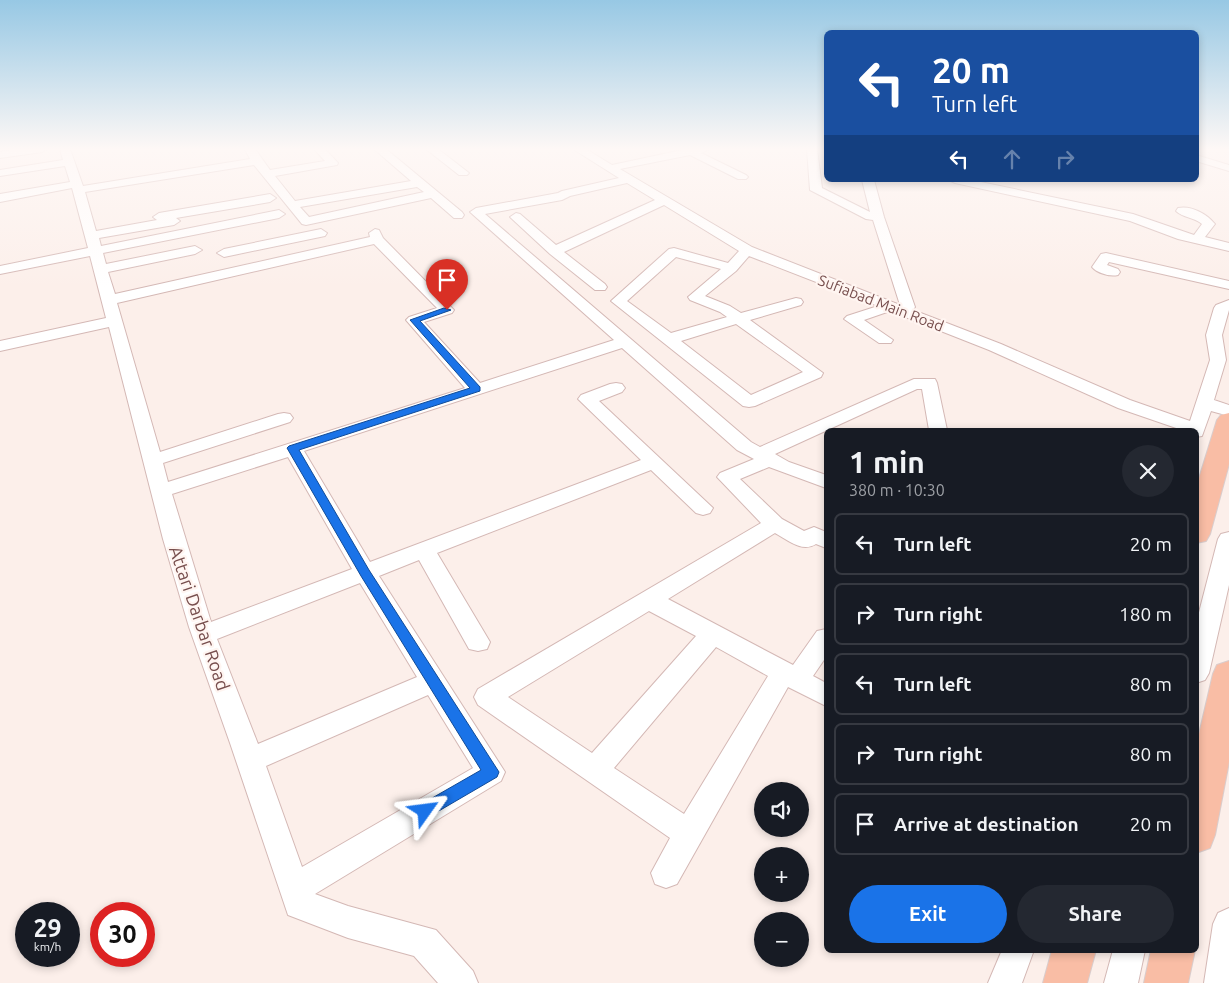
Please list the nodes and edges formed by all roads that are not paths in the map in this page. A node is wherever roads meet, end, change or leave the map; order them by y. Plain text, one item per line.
1 (22, 195) edge
2 (79, 195) edge
3 (284, 195) edge
4 (348, 195) edge
5 (429, 195) edge
6 (434, 195) edge
7 (564, 195) edge
8 (655, 195) edge
9 (826, 195) edge
10 (872, 195) edge
11 (1042, 195) edge
12 (0, 198) edge
13 (664, 200) junction
14 (292, 205) junction
15 (1182, 211) dead end
16 (458, 215) dead end
17 (516, 217) dead end
18 (878, 217) junction
19 (321, 233) dead end
20 (1197, 240) junction
21 (217, 241) junction
22 (94, 246) junction
23 (1229, 247) edge
24 (195, 250) dead end
25 (747, 250) junction
26 (555, 251) junction
27 (731, 268) junction
28 (0, 270) edge
29 (236, 271) junction
30 (1113, 272) dead end
31 (1229, 285) edge
32 (600, 287) dead end
33 (796, 302) dead end
34 (1229, 304) edge
35 (888, 306) junction
36 (112, 311) junction
37 (904, 312) junction
38 (738, 318) junction
39 (669, 339) junction
40 (885, 340) dead end
41 (625, 342) junction
42 (0, 346) edge
43 (616, 388) dead end
44 (476, 389) junction
45 (1206, 403) junction
46 (1229, 411) edge
47 (284, 418) dead end
48 (1229, 420) edge
49 (938, 428) edge
50 (1189, 428) edge
51 (1198, 428) edge
52 (293, 448) junction
53 (764, 457) junction
54 (153, 460) junction
55 (654, 462) junction
56 (824, 481) edge
57 (161, 491) junction
58 (703, 508) dead end
59 (775, 524) junction
60 (1199, 524) edge
61 (1229, 539) edge
62 (824, 540) edge
63 (424, 550) junction
64 (365, 573) junction
65 (649, 600) junction
66 (204, 634) junction
67 (712, 635) junction
68 (824, 640) edge
69 (478, 642) dead end
70 (1199, 662) edge
71 (1229, 674) edge
72 (791, 675) junction
73 (434, 681) junction
74 (824, 694) edge
75 (250, 760) junction
76 (595, 770) junction
77 (1199, 820) edge
78 (689, 834) junction
79 (666, 873) dead end
80 (294, 889) junction
81 (1229, 924) edge
82 (1017, 953) edge
83 (1073, 953) edge
84 (1128, 953) edge
85 (1172, 953) edge
86 (461, 983) edge
87 (1005, 983) edge
88 (1064, 983) edge
89 (1122, 983) edge
90 (1166, 983) edge
91 (1221, 983) edge

1 - 12 street
2 - 22 street, Attari Darbar Road
3 - 14 street
4 - 14 street
5 - 14 street
6 - 16 street
7 - 41 street
8 - 13 street, Sufiabad Main Road
9 - 18 street
10 - 18 street
11 - 20 street
13 - 25 street, Sufiabad Main Road
13 - 26 street
15 - 20 street
17 - 26 street
18 - 37 street
19 - 21 street
20 - 23 street
21 - 22 street
21 - 22 street
21 - 29 street
22 - 24 street
22 - 28 street
22 - 36 street, Attari Darbar Road
25 - 27 street
25 - 35 street, Sufiabad Main Road
26 - 32 street
27 - 38 street
27 - 39 street
29 - 36 street
29 - 44 street
30 - 31 street
33 - 38 street
34 - 45 street
35 - 37 street, Sufiabad Main Road
35 - 40 street
36 - 42 street
36 - 54 street, Attari Darbar Road
37 - 50 street, Sufiabad Main Road
38 - 39 street
38 - 39 street
41 - 44 street
41 - 53 street
43 - 55 street
44 - 52 street
45 - 46 street
45 - 51 street
47 - 54 street
48 - 60 main road
49 - 53 street
52 - 57 street
52 - 64 street
53 - 56 street
53 - 59 street
54 - 57 street, Attari Darbar Road
55 - 58 street
55 - 63 street
57 - 66 street, Attari Darbar Road
59 - 62 street
59 - 65 street
61 - 70 street
63 - 64 street
63 - 69 street
64 - 66 street
64 - 73 street
65 - 67 street
65 - 76 street
66 - 75 street, Attari Darbar Road
67 - 72 street
67 - 76 street
68 - 72 street
71 - 77 main road
72 - 74 street
72 - 78 street
73 - 75 street
73 - 80 street
75 - 80 street, Attari Darbar Road
76 - 78 street
78 - 79 street
80 - 86 street, Attari Darbar Road
81 - 91 street
82 - 87 street
83 - 88 main road
84 - 89 street
85 - 90 main road

